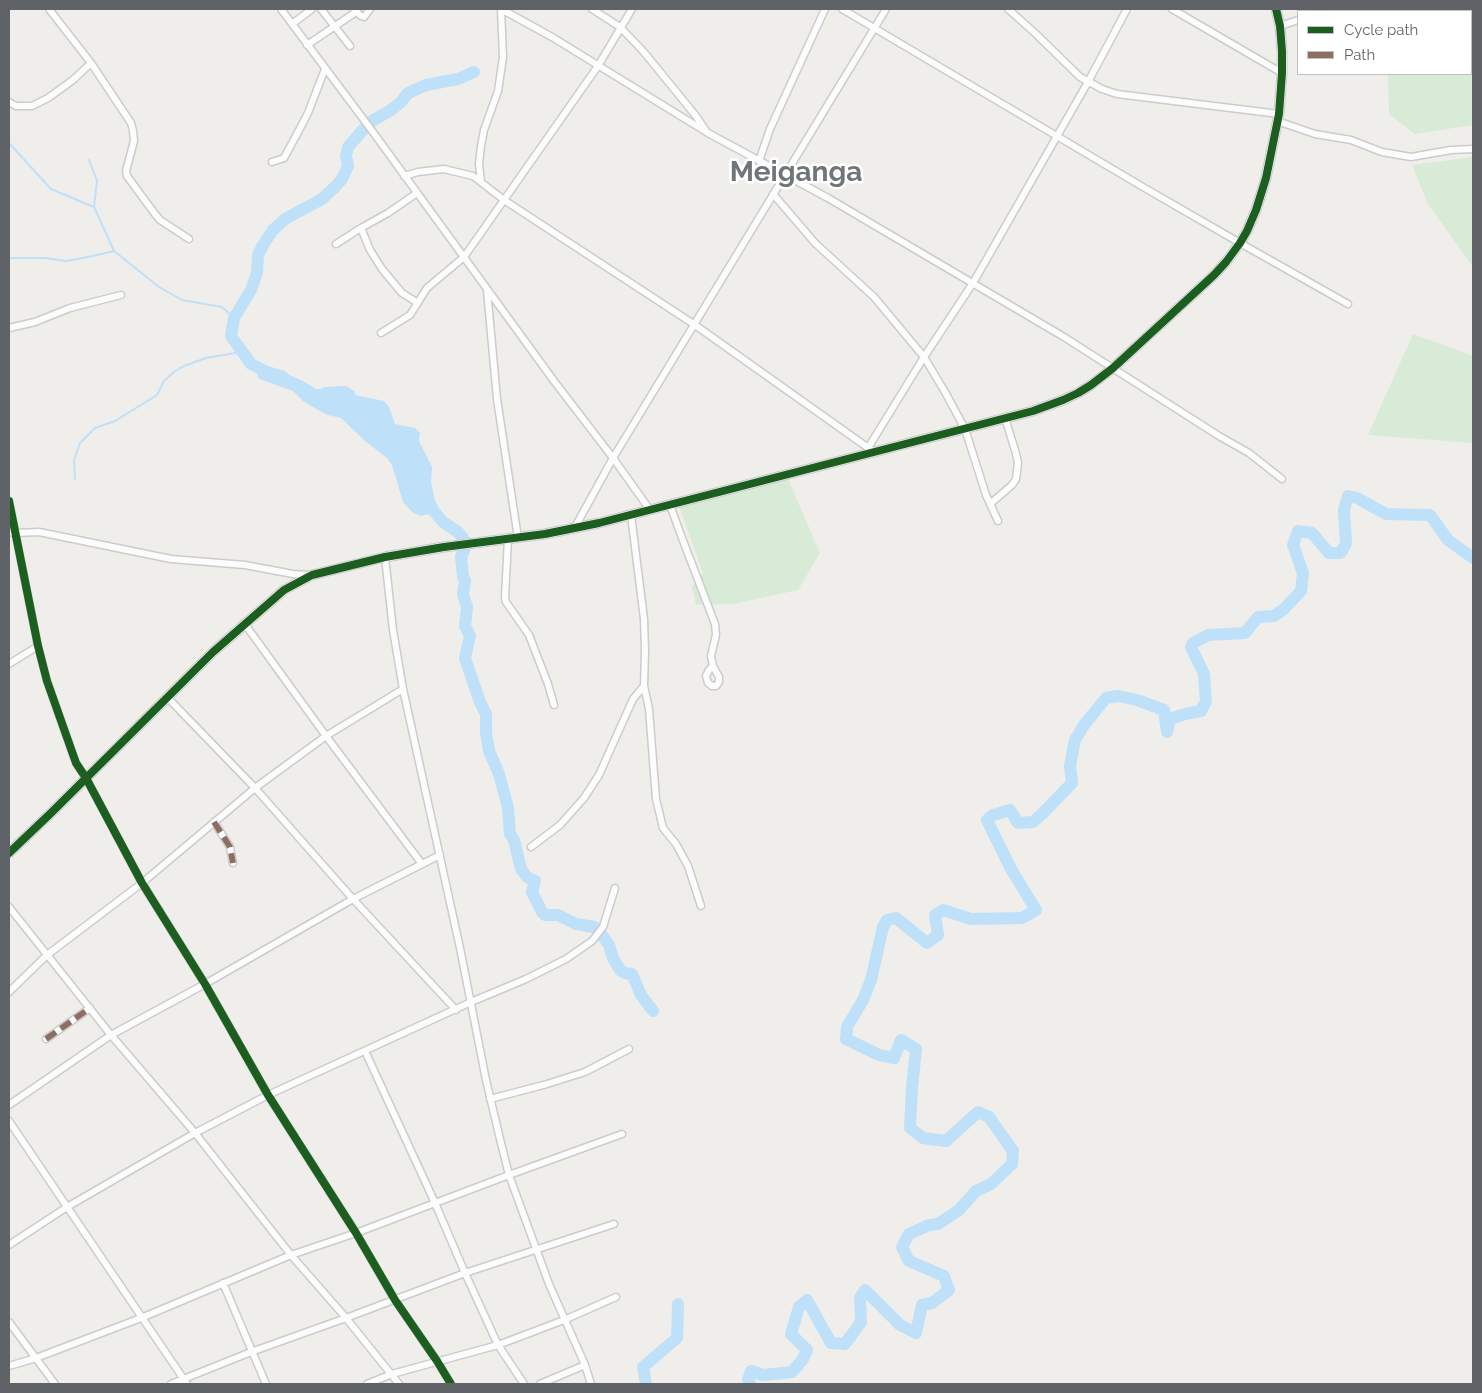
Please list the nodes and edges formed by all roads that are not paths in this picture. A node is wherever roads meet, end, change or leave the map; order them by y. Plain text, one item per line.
1 (49, 9) edge
2 (281, 9) edge
3 (312, 9) edge
4 (321, 9) edge
5 (370, 9) edge
6 (501, 9) edge
7 (592, 9) edge
8 (632, 9) edge
9 (825, 9) edge
10 (842, 9) edge
11 (886, 9) edge
12 (1008, 9) edge
13 (1127, 9) edge
14 (1172, 9) edge
15 (1276, 9) edge
16 (355, 10) edge
17 (1297, 20) edge
18 (292, 24) junction
19 (1280, 26) junction
20 (335, 27) junction
21 (620, 27) junction
22 (874, 28) junction
23 (307, 45) junction
24 (350, 46) dead end
25 (91, 63) junction
26 (598, 66) junction
27 (325, 69) junction
28 (1282, 74) junction
29 (1088, 82) junction
30 (9, 102) edge
31 (1278, 117) junction
32 (708, 133) junction
33 (1057, 136) junction
34 (1473, 149) edge
35 (759, 161) junction
36 (272, 162) dead end
37 (785, 175) junction
38 (404, 176) junction
39 (481, 182) junction
40 (417, 193) junction
41 (773, 194) junction
42 (504, 200) junction
43 (361, 228) junction
44 (189, 239) dead end
45 (1240, 243) junction
46 (336, 244) dead end
47 (464, 257) junction
48 (973, 283) junction
49 (487, 289) junction
50 (122, 295) dead end
51 (418, 303) junction
52 (1348, 304) dead end
53 (695, 325) junction
54 (9, 328) edge
55 (381, 333) dead end
56 (924, 357) junction
57 (1113, 368) junction
58 (1005, 418) junction
59 (965, 429) junction
60 (871, 450) junction
61 (613, 458) junction
62 (1282, 479) dead end
63 (9, 501) edge
64 (990, 504) junction
65 (670, 505) junction
66 (650, 510) junction
67 (631, 515) junction
68 (998, 521) dead end
69 (574, 529) junction
70 (12, 532) edge
71 (513, 538) junction
72 (385, 557) junction
73 (312, 575) junction
74 (244, 623) junction
75 (38, 646) junction
76 (9, 664) edge
77 (713, 666) dead end
78 (644, 686) junction
79 (404, 689) junction
80 (167, 698) junction
81 (554, 705) dead end
82 (326, 736) junction
83 (86, 778) junction
84 (255, 788) junction
85 (214, 822) junction
86 (531, 847) dead end
87 (9, 852) edge
88 (440, 855) junction
89 (233, 863) dead end
90 (422, 864) junction
91 (142, 883) junction
92 (616, 888) dead end
93 (353, 899) junction
94 (701, 906) dead end
95 (9, 907) edge
96 (47, 955) junction
97 (204, 984) junction
98 (9, 992) edge
99 (471, 1002) junction
100 (90, 1008) junction
101 (456, 1010) junction
102 (112, 1035) junction
103 (46, 1039) dead end
104 (629, 1049) dead end
105 (365, 1051) junction
106 (268, 1096) junction
107 (490, 1099) junction
108 (9, 1105) edge
109 (9, 1121) edge
110 (195, 1134) junction
111 (622, 1134) dead end
112 (509, 1174) junction
113 (435, 1203) junction
114 (67, 1207) junction
115 (614, 1224) dead end
116 (356, 1233) junction
117 (9, 1245) edge
118 (536, 1249) junction
119 (291, 1255) junction
120 (465, 1273) junction
121 (223, 1283) junction
122 (616, 1297) dead end
123 (395, 1300) junction
124 (141, 1318) junction
125 (346, 1318) junction
126 (564, 1320) junction
127 (9, 1322) edge
128 (498, 1346) junction
129 (251, 1352) junction
130 (36, 1358) junction
131 (437, 1361) junction
132 (9, 1362) edge
133 (12, 1365) edge
134 (585, 1365) junction
135 (392, 1374) junction
136 (185, 1382) edge
137 (55, 1384) edge
138 (170, 1384) edge
139 (266, 1384) edge
140 (367, 1384) edge
141 (399, 1384) edge
142 (451, 1384) edge
143 (524, 1384) edge
144 (540, 1384) edge
145 (590, 1384) edge

1 - 25 street
2 - 18 street
3 - 18 street
4 - 20 street
5 - 16 street
6 - 26 street
6 - 39 street
7 - 21 street
8 - 21 street
9 - 35 street
10 - 22 street
11 - 22 street
12 - 29 street
13 - 29 street
14 - 28 street
15 - 19 street
16 - 20 street
17 - 19 street
18 - 23 street
19 - 28 street
20 - 23 street
20 - 24 street
21 - 26 street
21 - 32 street
22 - 33 street
22 - 37 street
23 - 27 street
25 - 30 street
25 - 44 street
26 - 32 street
26 - 42 street
27 - 36 street
27 - 38 street
28 - 31 street
29 - 31 street
29 - 33 street
31 - 34 street
31 - 45 street
32 - 35 street
33 - 45 street
33 - 48 street
35 - 37 street
37 - 41 street
37 - 48 street
38 - 39 street
38 - 40 street
39 - 42 street
40 - 43 street
40 - 47 street
41 - 53 street
41 - 56 street
42 - 47 street
42 - 53 street
43 - 46 street
43 - 51 street
45 - 52 street
45 - 57 street
47 - 49 street
47 - 51 street
48 - 56 street
48 - 57 street
49 - 61 street
49 - 71 street
50 - 54 street
51 - 55 street
53 - 60 street
53 - 61 street
56 - 59 street
56 - 60 street
57 - 58 street
57 - 62 street
58 - 59 street
58 - 64 street
59 - 60 street
59 - 64 street
60 - 65 street
61 - 66 street
61 - 69 street
63 - 70 street
64 - 68 street
65 - 66 street
65 - 77 street
66 - 67 street
67 - 69 street
67 - 78 street
69 - 71 street
70 - 73 street
70 - 75 street
71 - 72 street
71 - 81 street
72 - 73 street
72 - 79 street
73 - 74 street
74 - 80 street
74 - 82 street
75 - 76 street
75 - 83 street
78 - 86 street
78 - 94 street
79 - 82 street
79 - 88 street
80 - 83 street
80 - 84 street
82 - 84 street
82 - 90 street
83 - 87 street
83 - 91 street
84 - 85 street
84 - 93 street
85 - 89 street
85 - 91 street
88 - 90 street
88 - 99 street
90 - 93 street
91 - 96 street
91 - 97 street
92 - 99 street
93 - 97 street
93 - 101 street
95 - 96 street
96 - 98 street
96 - 100 street
97 - 102 street
97 - 106 street
99 - 101 street
99 - 107 street
100 - 102 street
100 - 103 street
101 - 105 street
102 - 108 street
102 - 110 street
104 - 107 street
105 - 106 street
105 - 113 street
106 - 110 street
106 - 116 street
107 - 112 street
109 - 114 street
110 - 114 street
110 - 119 street
111 - 112 street
112 - 113 street
112 - 118 street
113 - 116 street
113 - 120 street
114 - 117 street
114 - 124 street
115 - 118 street
116 - 119 street
116 - 123 street
118 - 120 street
118 - 126 street
119 - 121 street
119 - 125 street
120 - 123 street
120 - 128 street
121 - 124 street
121 - 129 street
122 - 126 street
123 - 125 street
123 - 131 street
124 - 130 street
124 - 136 street
125 - 129 street
125 - 135 street
126 - 128 street
126 - 134 street
127 - 130 street
128 - 131 street
128 - 143 street
129 - 136 street
129 - 139 street
130 - 133 street
130 - 137 street
131 - 135 street
131 - 142 street
132 - 133 street
134 - 144 street
134 - 145 street
135 - 140 street
135 - 141 street
136 - 138 street

